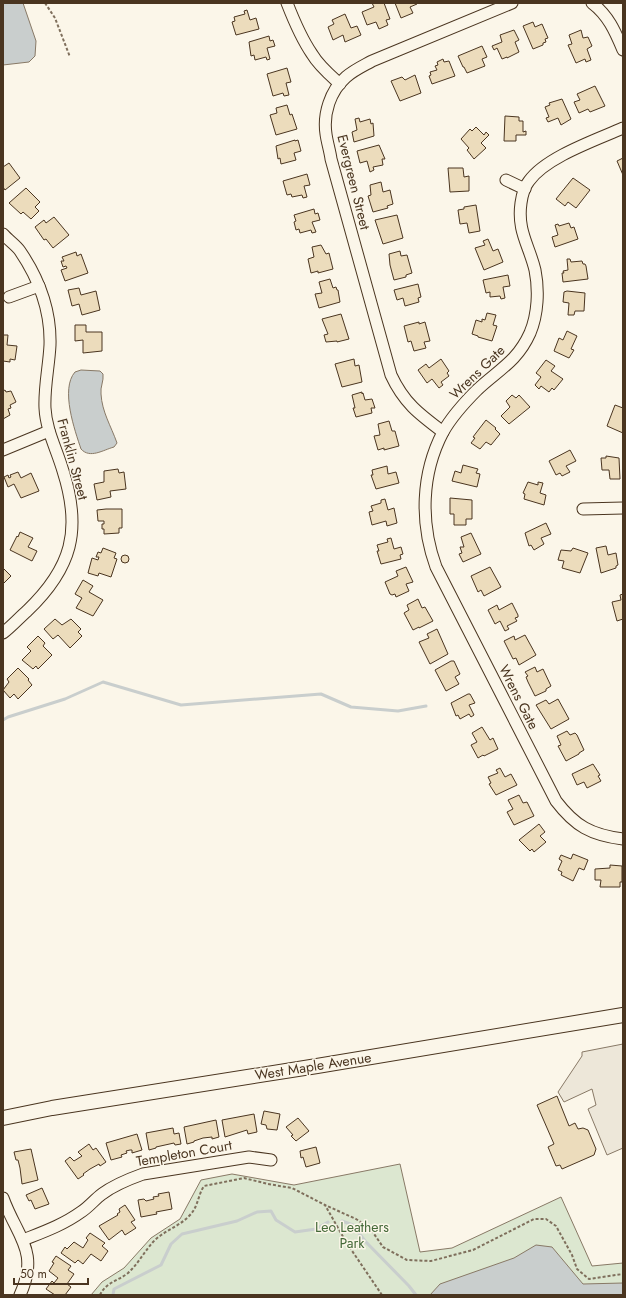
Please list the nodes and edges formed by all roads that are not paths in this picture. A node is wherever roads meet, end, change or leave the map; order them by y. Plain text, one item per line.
1 (287, 3) edge
2 (512, 3) edge
3 (592, 3) edge
4 (623, 50) edge
5 (340, 84) junction
6 (623, 128) edge
7 (506, 180) dead end
8 (525, 189) junction
9 (3, 234) edge
10 (39, 286) junction
11 (9, 297) dead end
12 (49, 431) junction
13 (443, 432) junction
14 (3, 450) edge
15 (623, 508) edge
16 (583, 509) dead end
17 (3, 633) edge
18 (623, 839) edge
19 (623, 1015) edge
20 (3, 1118) edge
21 (271, 1160) dead end
22 (3, 1198) edge
23 (23, 1240) junction
24 (20, 1295) edge

1 - 5 street
2 - 5 street, Evergreen Street
3 - 4 street
5 - 13 street, Evergreen Street
6 - 8 street, Wrens Gate
7 - 8 street
8 - 13 street, Wrens Gate
9 - 10 street, Franklin Street
10 - 11 street
10 - 12 street, Franklin Street
12 - 14 street
12 - 17 street, Franklin Street
13 - 18 street, Wrens Gate
15 - 16 street
19 - 20 main road, West Maple Avenue
21 - 23 street, Templeton Court
22 - 23 street
23 - 24 street

